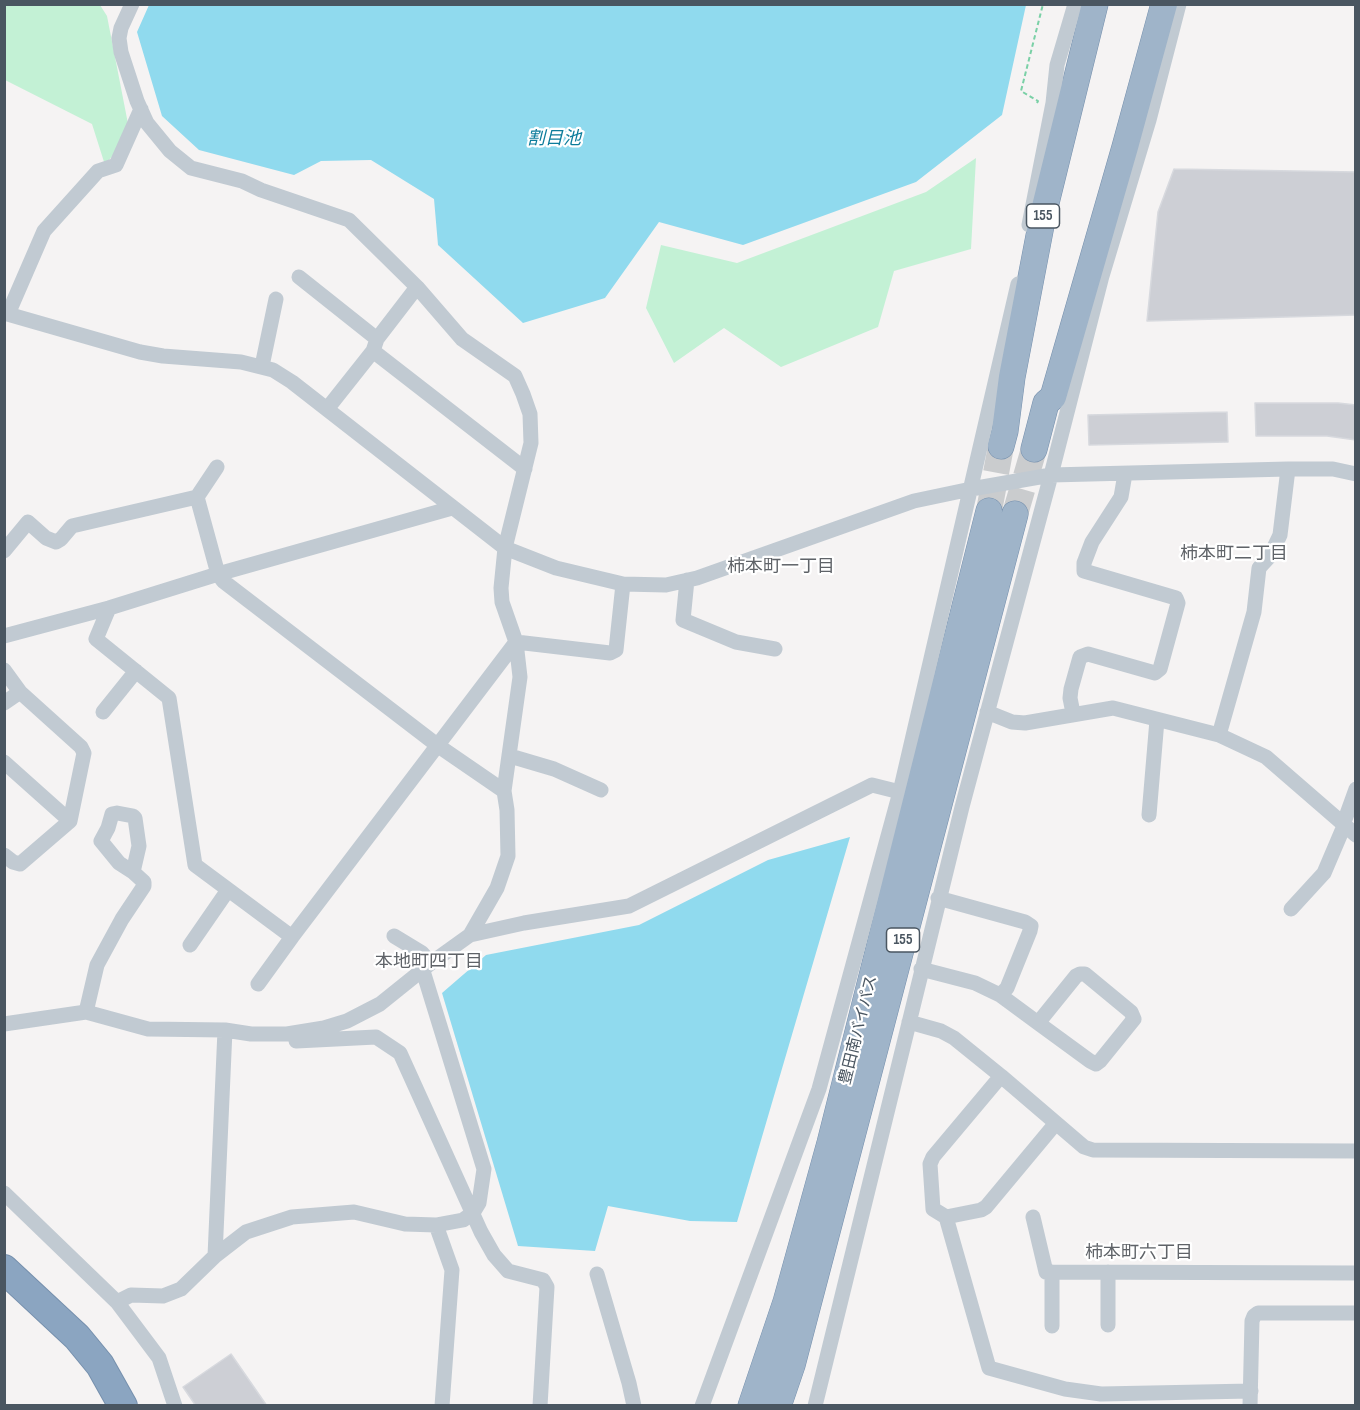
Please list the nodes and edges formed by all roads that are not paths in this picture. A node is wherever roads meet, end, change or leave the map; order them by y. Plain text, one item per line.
1 (132, 4) edge
2 (1075, 4) edge
3 (1095, 4) edge
4 (1164, 4) edge
5 (1179, 4) edge
6 (141, 109) junction
7 (299, 277) dead end
8 (417, 287) junction
9 (276, 299) dead end
10 (6, 314) edge
11 (375, 345) junction
12 (262, 366) junction
13 (327, 409) junction
14 (1003, 439) tunnel mouth
15 (1034, 449) tunnel mouth
16 (217, 467) dead end
17 (525, 469) junction
18 (1288, 469) junction
19 (1125, 474) junction
20 (1356, 474) edge
21 (1051, 476) junction
22 (971, 489) junction
23 (196, 497) junction
24 (452, 508) junction
25 (989, 511) tunnel mouth
26 (1015, 514) tunnel mouth
27 (505, 548) junction
28 (4, 551) edge
29 (218, 574) junction
30 (687, 580) junction
31 (624, 584) junction
32 (109, 608) junction
33 (4, 636) edge
34 (516, 642) junction
35 (776, 650) dead end
36 (4, 670) edge
37 (136, 671) junction
38 (20, 692) junction
39 (4, 703) edge
40 (103, 712) dead end
41 (987, 712) junction
42 (1073, 713) junction
43 (1157, 720) junction
44 (1219, 735) junction
45 (438, 745) junction
46 (510, 756) junction
47 (4, 762) edge
48 (1356, 789) edge
49 (601, 790) dead end
50 (504, 791) junction
51 (900, 792) junction
52 (1149, 815) dead end
53 (70, 820) junction
54 (1347, 829) edge
55 (4, 855) edge
56 (133, 872) dead end
57 (228, 890) junction
58 (938, 898) junction
59 (1291, 909) dead end
60 (470, 935) junction
61 (394, 936) dead end
62 (292, 937) junction
63 (190, 945) dead end
64 (427, 967) junction
65 (921, 969) junction
66 (258, 984) dead end
67 (999, 995) junction
68 (86, 1012) junction
69 (909, 1022) junction
70 (1038, 1023) junction
71 (4, 1024) edge
72 (225, 1030) junction
73 (267, 1034) junction
74 (1001, 1076) junction
75 (1056, 1124) junction
76 (1356, 1151) edge
77 (4, 1193) edge
78 (473, 1212) junction
79 (946, 1216) junction
80 (1033, 1217) dead end
81 (436, 1225) junction
82 (215, 1256) junction
83 (4, 1269) edge
84 (1052, 1272) junction
85 (1108, 1272) junction
86 (1356, 1273) edge
87 (597, 1274) dead end
88 (117, 1302) junction
89 (786, 1302) junction
90 (1356, 1313) edge
91 (1108, 1325) dead end
92 (1052, 1326) dead end
93 (792, 1365) junction
94 (1251, 1398) edge
95 (123, 1406) edge
96 (176, 1406) edge
97 (441, 1406) edge
98 (540, 1406) edge
99 (634, 1406) edge
100 (702, 1406) edge
101 (740, 1406) edge
102 (751, 1406) edge
103 (778, 1406) edge
104 (785, 1406) edge
105 (815, 1406) edge

1 - 6 street
2 - 22 street
3 - 14 highway, 155
4 - 15 highway
5 - 21 street
6 - 8 street
6 - 10 street
7 - 11 street
8 - 11 street
8 - 17 street
9 - 12 street
10 - 12 street
11 - 13 street
11 - 17 street
12 - 13 street
13 - 24 street
16 - 23 street
17 - 27 street
18 - 19 street
18 - 20 street
18 - 44 street
19 - 21 street
19 - 42 street
21 - 22 street
21 - 41 street
22 - 30 street
22 - 51 street
23 - 28 street
23 - 29 street
24 - 27 street
24 - 29 street
25 - 89 highway, 豊田南バイパス / 155
26 - 93 highway, 豊田南バイパス / 155
27 - 31 street
27 - 34 street
29 - 32 street
29 - 45 street
30 - 31 street
30 - 35 street
31 - 34 street
32 - 33 street
32 - 37 street
34 - 45 street
34 - 46 street
36 - 38 street
37 - 40 street
37 - 57 street
38 - 39 street
38 - 53 street
41 - 42 street
41 - 58 street
42 - 43 street
43 - 44 street
43 - 52 street
44 - 54 street
45 - 50 street
45 - 62 street
46 - 49 street
46 - 50 street
47 - 53 street
48 - 54 street
50 - 60 street
51 - 60 street
51 - 100 street
53 - 55 street
54 - 59 street
56 - 68 street
57 - 62 street
57 - 63 street
58 - 65 street
58 - 67 street
60 - 64 street
61 - 64 street
62 - 66 street
64 - 73 street
64 - 78 street
65 - 67 street
65 - 69 street
67 - 70 street
68 - 71 street
68 - 72 street
69 - 74 street
69 - 105 street
70 - 70 street
72 - 73 street
72 - 82 street
73 - 78 street
74 - 75 street
74 - 79 street
75 - 76 street
75 - 79 street
77 - 88 street
78 - 81 street
78 - 98 street
79 - 94 street
80 - 84 street
81 - 82 street
81 - 97 street
82 - 88 street
83 - 95 highway
84 - 85 street
84 - 92 street
85 - 86 street
85 - 91 street
87 - 99 street
88 - 96 street
89 - 101 highway, 155
89 - 102 highway, 豊田南バイパス / 155
90 - 94 street
93 - 103 highway, 豊田南バイパス / 155
93 - 104 highway, 155

